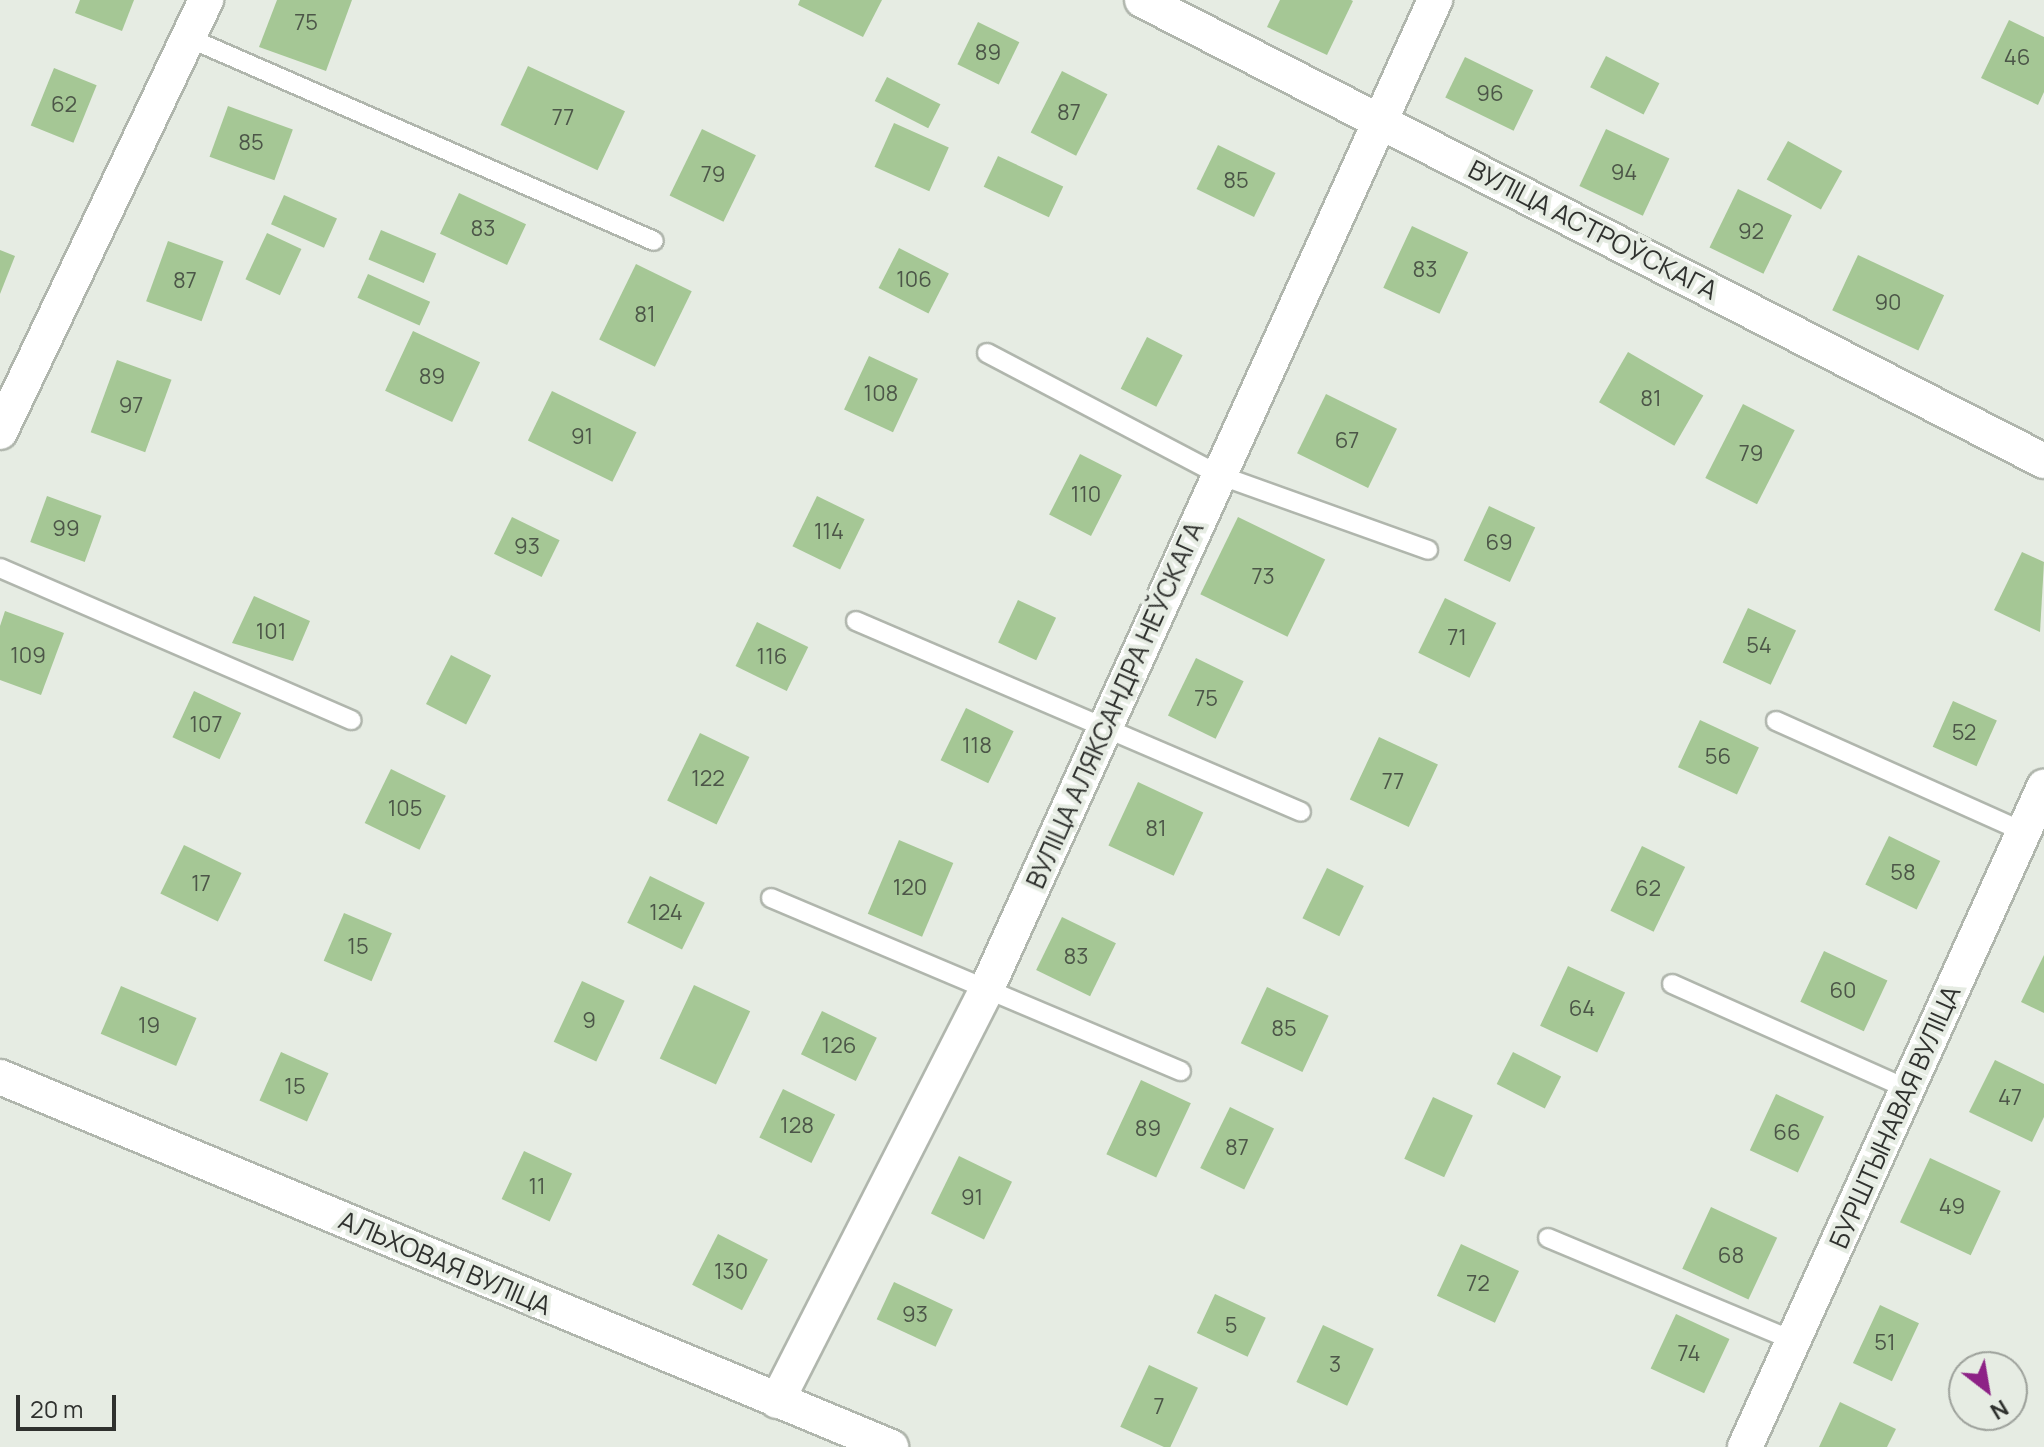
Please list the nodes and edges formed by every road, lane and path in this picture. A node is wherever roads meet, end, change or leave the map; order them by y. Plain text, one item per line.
1 (206, 0) edge
2 (1142, 0) edge
3 (1435, 0) edge
4 (189, 38) junction
5 (1378, 120) junction
6 (654, 241) dead end
7 (987, 353) dead end
8 (0, 432) edge
9 (2044, 461) edge
10 (1219, 475) junction
11 (1428, 550) dead end
12 (0, 568) edge
13 (856, 621) dead end
14 (352, 720) dead end
15 (1776, 721) dead end
16 (1104, 729) junction
17 (2044, 787) edge
18 (1301, 812) dead end
19 (2024, 832) junction
20 (771, 898) dead end
21 (1672, 984) dead end
22 (988, 986) junction
23 (1181, 1071) dead end
24 (0, 1077) edge
25 (1908, 1089) junction
26 (1548, 1238) dead end
27 (1794, 1341) junction
28 (777, 1401) junction
29 (891, 1447) edge
30 (1745, 1447) edge

1 - 4 street
2 - 5 street, ВУЛІЦА АСТРОЎСКАГА
3 - 5 street, ВУЛІЦА АЛЯКСАНДРА НЕЎСКАГА
4 - 6 lane
4 - 8 street
5 - 9 street, ВУЛІЦА АСТРОЎСКАГА
5 - 10 street, ВУЛІЦА АЛЯКСАНДРА НЕЎСКАГА
7 - 10 lane
10 - 11 lane
10 - 16 street, ВУЛІЦА АЛЯКСАНДРА НЕЎСКАГА
12 - 14 lane
13 - 16 lane
15 - 19 lane
16 - 18 lane
16 - 22 street, ВУЛІЦА АЛЯКСАНДРА НЕЎСКАГА
17 - 19 street, БУРШТЫНАВАЯ ВУЛІЦА
19 - 25 street, БУРШТЫНАВАЯ ВУЛІЦА
20 - 22 lane
21 - 25 lane
22 - 23 lane
22 - 28 street, ВУЛІЦА АЛЯКСАНДРА НЕЎСКАГА
24 - 28 street, АЛЬХОВАЯ ВУЛІЦА
25 - 27 street, БУРШТЫНАВАЯ ВУЛІЦА
26 - 27 lane
27 - 30 street, БУРШТЫНАВАЯ ВУЛІЦА
28 - 29 street, АЛЬХОВАЯ ВУЛІЦА

